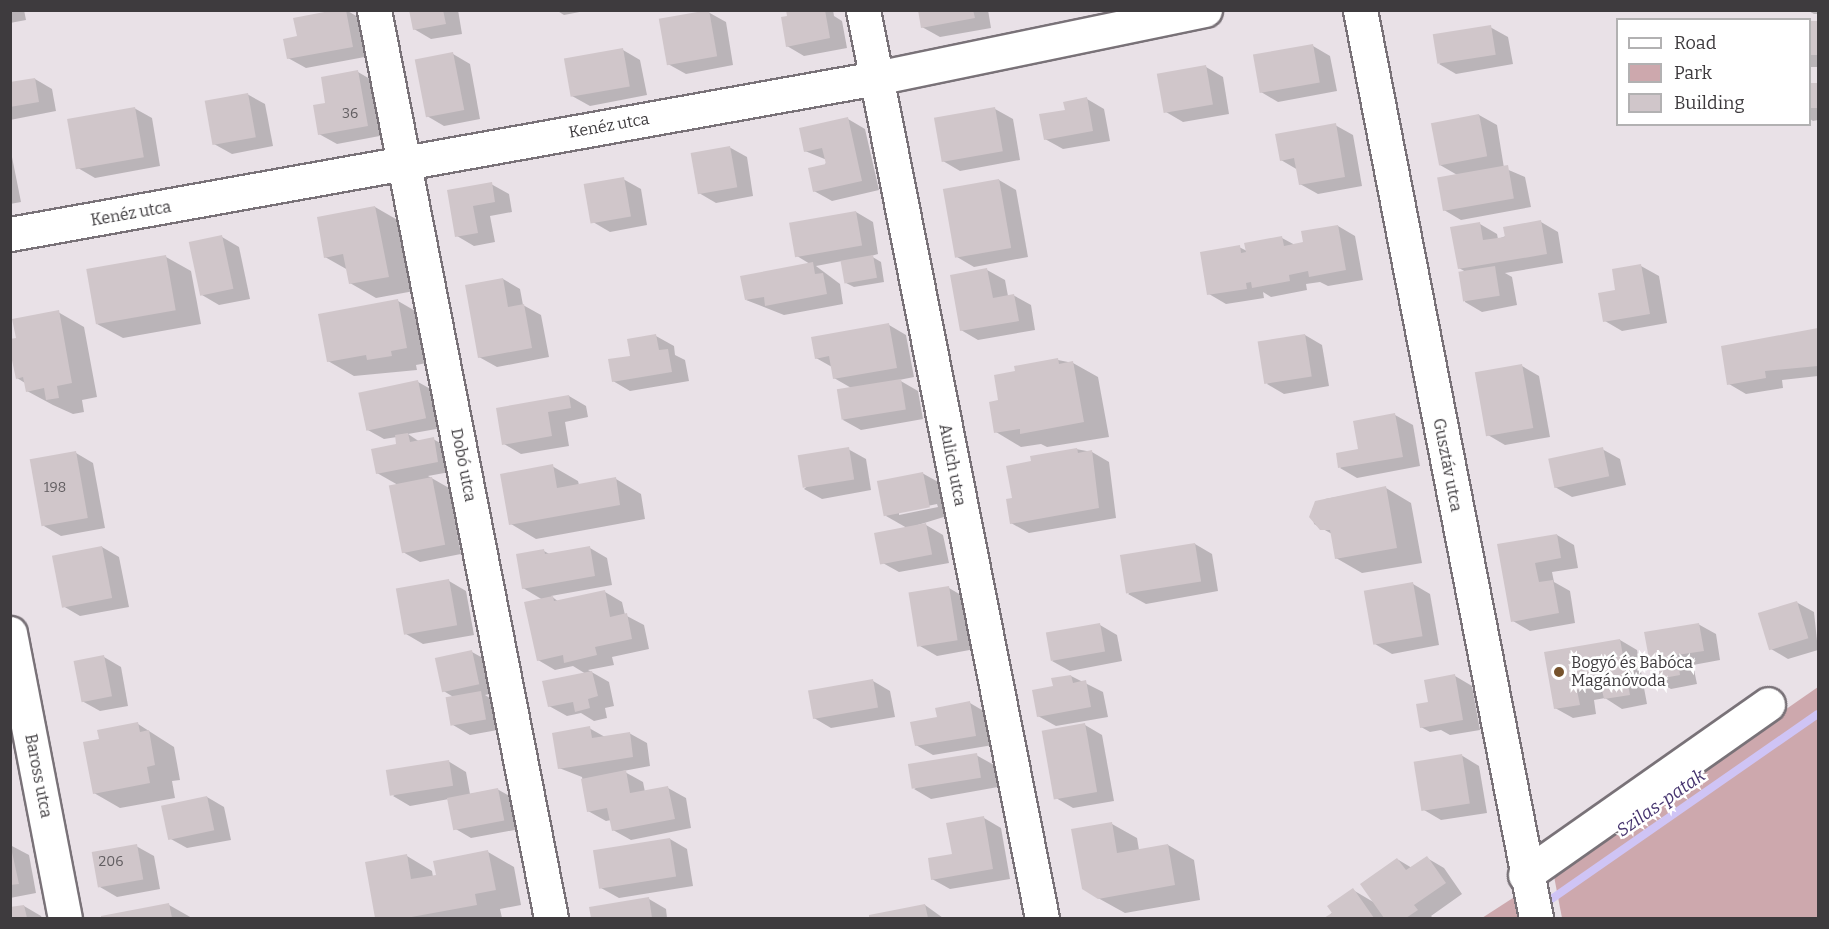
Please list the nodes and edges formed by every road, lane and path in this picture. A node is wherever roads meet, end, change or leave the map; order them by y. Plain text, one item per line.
1 (374, 10) edge
2 (863, 10) edge
3 (1206, 10) edge
4 (1360, 10) edge
5 (876, 78) junction
6 (404, 162) junction
7 (10, 234) edge
8 (10, 633) edge
9 (1768, 704) dead end
10 (1527, 881) junction
11 (65, 918) edge
12 (551, 918) edge
13 (1042, 918) edge
14 (1536, 918) edge

1 - 6 street, Dobó utca
2 - 5 street, Aulich utca
3 - 5 street, Kenéz utca
4 - 10 street, Gusztáv utca
5 - 6 street, Kenéz utca
5 - 13 street, Aulich utca
6 - 7 street, Kenéz utca
6 - 12 street, Dobó utca
8 - 11 street, Baross utca
9 - 10 street
10 - 14 street, Gusztáv utca

